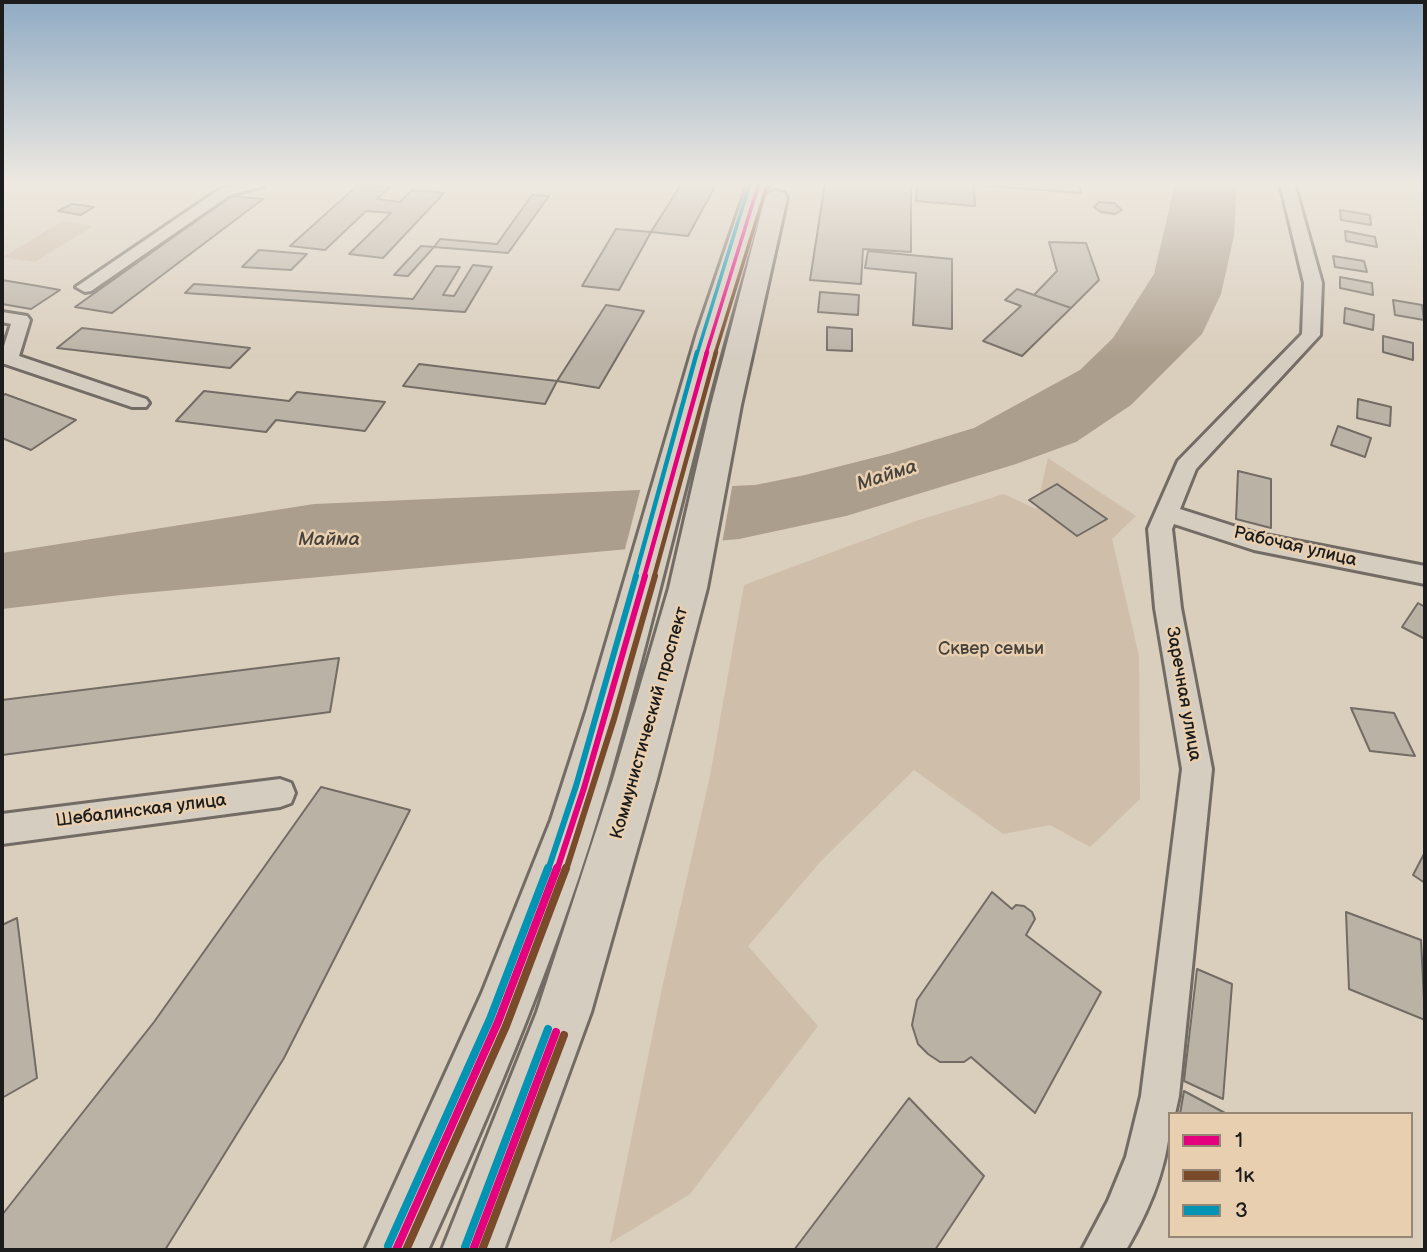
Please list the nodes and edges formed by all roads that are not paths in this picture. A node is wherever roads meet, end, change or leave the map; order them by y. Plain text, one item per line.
1 (152, 241) edge
2 (739, 241) edge
3 (766, 241) edge
4 (1302, 241) edge
5 (85, 287) dead end
6 (2, 317) edge
7 (139, 403) dead end
8 (1166, 513) junction
9 (1425, 575) edge
10 (280, 793) dead end
11 (2, 829) edge
12 (396, 1250) edge
13 (473, 1250) edge
14 (1103, 1250) edge

1 - 5 street
2 - 12 main road
3 - 13 main road, Коммунистический проспект
4 - 8 street, Заречная улица
6 - 7 street
8 - 9 street, Рабочая улица
8 - 14 street, Заречная улица
10 - 11 street, Шебалинская улица

